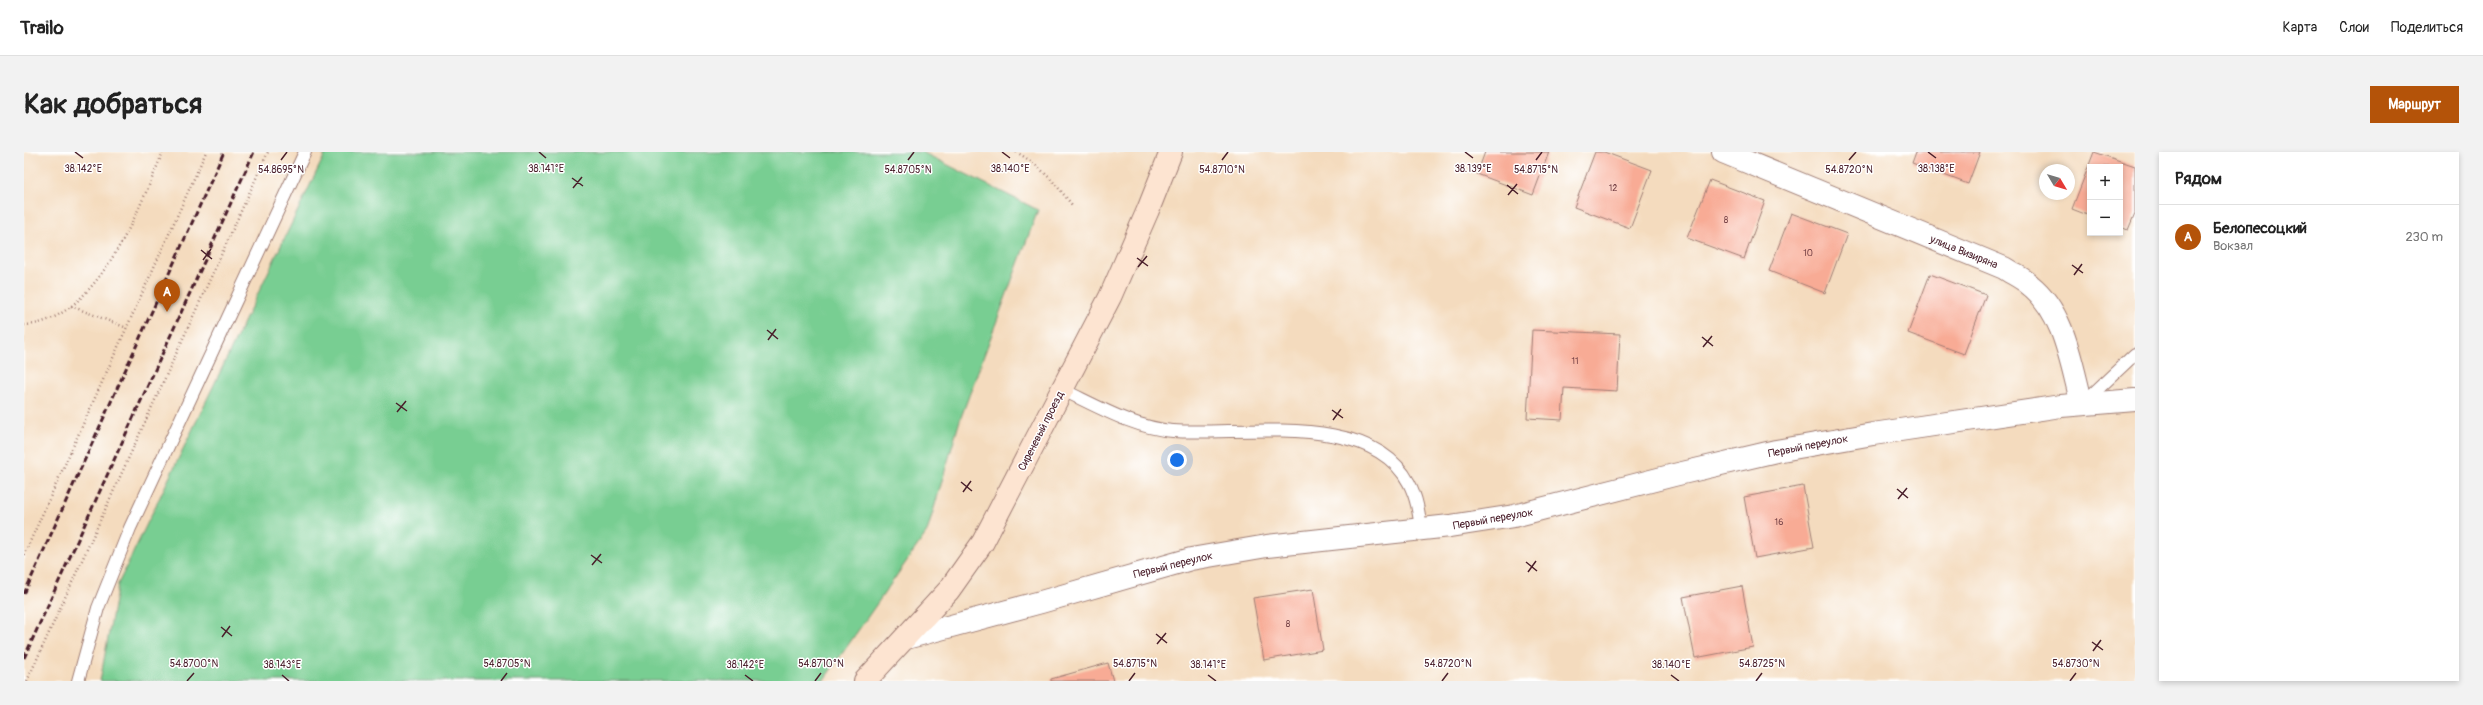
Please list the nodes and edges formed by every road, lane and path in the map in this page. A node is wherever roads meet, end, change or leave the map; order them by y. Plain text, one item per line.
1 (163, 152) edge
2 (206, 152) edge
3 (268, 152) edge
4 (305, 152) edge
5 (1016, 152) edge
6 (1171, 152) edge
7 (1723, 152) edge
8 (1072, 205) dead end
9 (71, 306) junction
10 (24, 325) edge
11 (127, 328) junction
12 (2135, 354) edge
13 (1062, 390) junction
14 (2135, 400) edge
15 (2082, 404) junction
16 (1421, 530) junction
17 (24, 555) edge
18 (906, 638) junction
19 (29, 681) edge
20 (78, 681) edge
21 (865, 681) edge

1 - 9 path
2 - 11 path
3 - 19 path
4 - 20 lane
5 - 8 path
6 - 13 street, Сиреневый проезд
7 - 15 street, улица Визиряна
9 - 10 path
9 - 11 path
11 - 17 path
12 - 15 lane
13 - 16 lane
13 - 18 street, Сиреневый проезд
14 - 15 street
15 - 16 street, Первый переулок
16 - 18 street, Первый переулок
18 - 21 street, Сиреневый проезд

